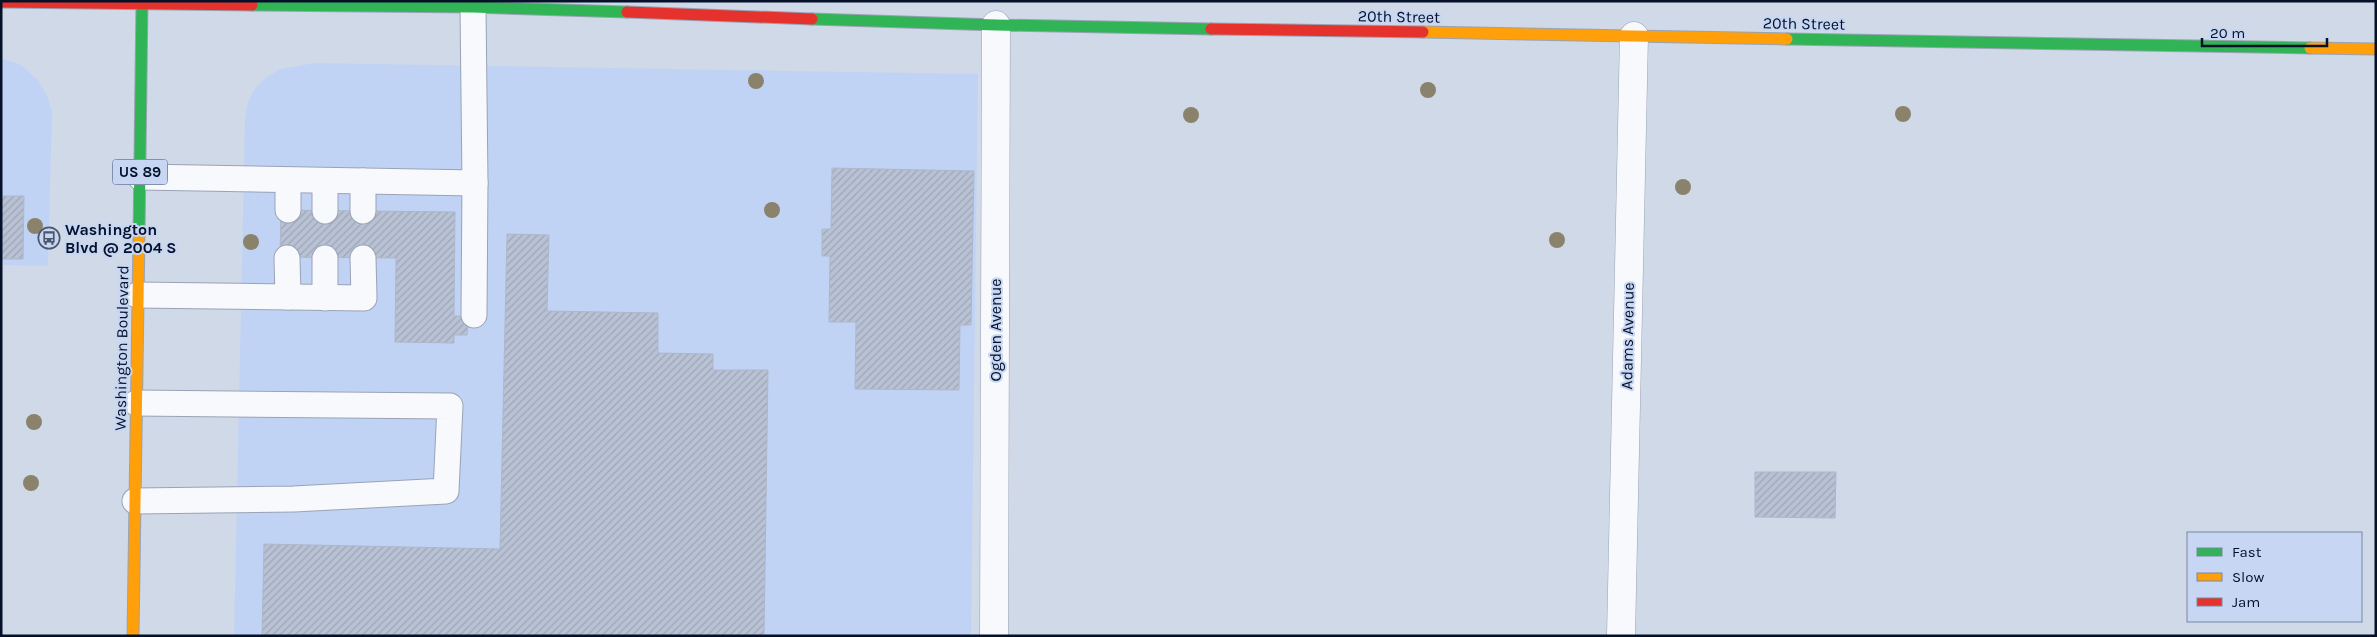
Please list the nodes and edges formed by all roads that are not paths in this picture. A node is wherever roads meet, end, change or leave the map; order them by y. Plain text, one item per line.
1 (1, 2) edge
2 (142, 2) edge
3 (473, 7) junction
4 (996, 25) junction
5 (1634, 36) junction
6 (2376, 50) edge
7 (140, 177) junction
8 (288, 181) junction
9 (325, 181) junction
10 (363, 181) junction
11 (475, 184) junction
12 (288, 210) dead end
13 (325, 210) dead end
14 (363, 211) dead end
15 (287, 258) dead end
16 (325, 258) dead end
17 (363, 258) dead end
18 (137, 294) junction
19 (288, 297) junction
20 (325, 298) junction
21 (474, 315) dead end
22 (136, 403) junction
23 (135, 501) junction
24 (133, 636) edge
25 (994, 636) edge
26 (1621, 636) edge

1 - 2 main road, 20th Street
2 - 3 main road, 20th Street
2 - 7 main road, Washington Boulevard / US 89
3 - 4 main road, 20th Street
3 - 11 lane
4 - 5 main road, 20th Street
4 - 25 street, Ogden Avenue
5 - 6 main road, 20th Street
5 - 26 street, Adams Avenue
7 - 8 lane
7 - 18 main road, Washington Boulevard / US 89
8 - 9 lane
8 - 12 lane
9 - 10 lane
9 - 13 lane
10 - 11 lane
10 - 14 lane
11 - 21 lane
15 - 19 lane
16 - 20 lane
17 - 20 lane
18 - 19 lane
18 - 22 main road, Washington Boulevard / US 89
19 - 20 lane
22 - 23 main road, Washington Boulevard / US 89
22 - 23 lane
23 - 24 main road, Washington Boulevard / US 89

